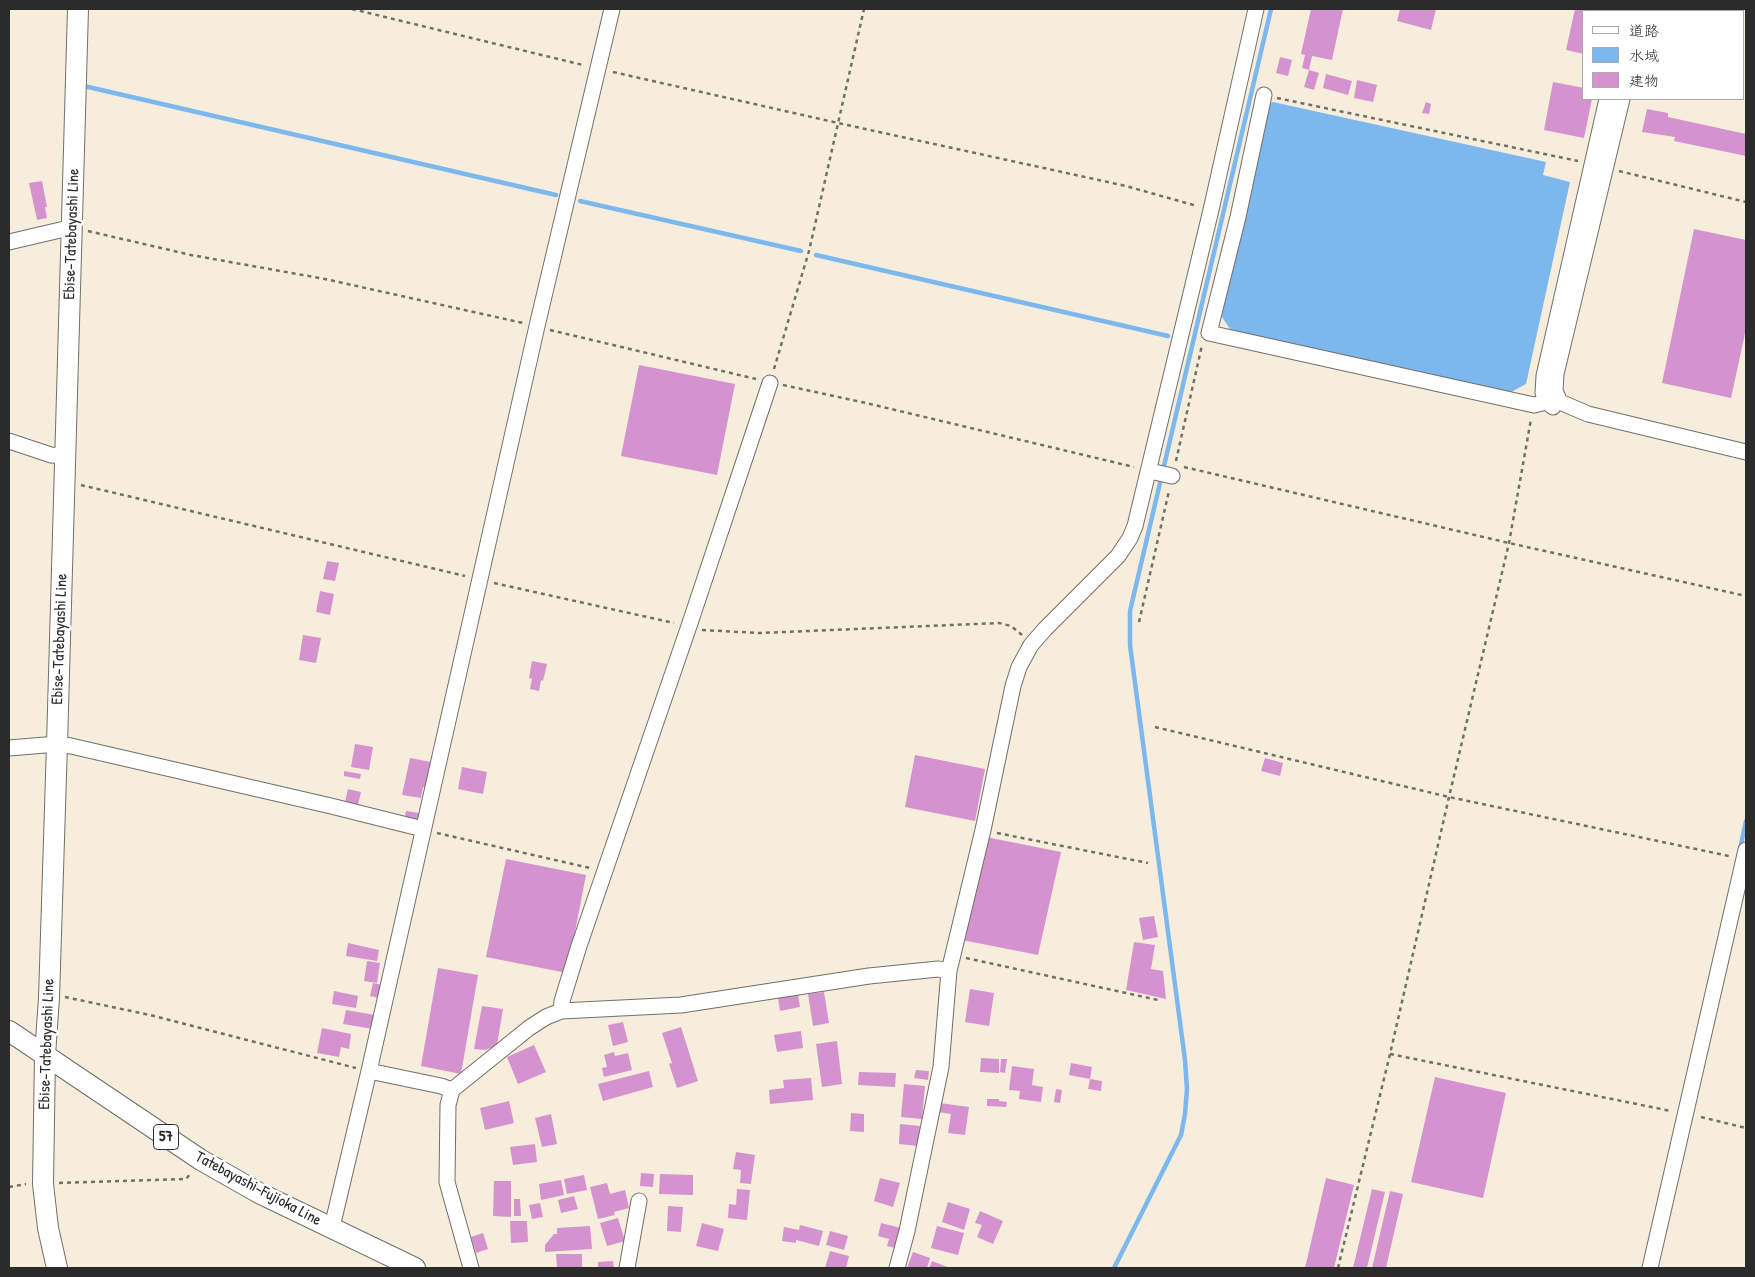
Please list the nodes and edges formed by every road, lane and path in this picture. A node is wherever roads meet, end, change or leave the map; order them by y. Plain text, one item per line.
1 (78, 9) edge
2 (352, 9) edge
3 (612, 9) edge
4 (864, 9) edge
5 (1256, 9) edge
6 (599, 69) junction
7 (1264, 95) joint
8 (1607, 100) edge
9 (1622, 100) edge
10 (838, 124) junction
11 (1584, 162) dead end
12 (1615, 170) dead end
13 (1746, 202) edge
14 (1225, 213) junction
15 (73, 227) junction
16 (9, 242) edge
17 (537, 326) junction
18 (1209, 333) junction
19 (770, 383) junction
20 (1540, 403) junction
21 (1588, 414) junction
22 (9, 441) edge
23 (1746, 452) edge
24 (66, 456) junction
25 (1164, 472) junction
26 (65, 482) junction
27 (1509, 543) junction
28 (480, 580) junction
29 (1746, 596) edge
30 (1139, 622) dead end
31 (689, 626) junction
32 (1031, 645) junction
33 (1155, 727) dead end
34 (57, 744) junction
35 (9, 748) edge
36 (1449, 797) junction
37 (424, 829) junction
38 (983, 830) junction
39 (1745, 856) edge
40 (1148, 863) dead end
41 (604, 871) junction
42 (953, 955) junction
43 (949, 971) junction
44 (49, 998) junction
45 (1158, 1000) dead end
46 (561, 1011) junction
47 (9, 1031) edge
48 (1390, 1054) junction
49 (45, 1056) junction
50 (369, 1071) junction
51 (452, 1090) junction
52 (1686, 1114) junction
53 (1746, 1128) edge
54 (200, 1160) junction
55 (43, 1184) junction
56 (9, 1187) edge
57 (639, 1201) dead end
58 (332, 1227) junction
59 (58, 1268) edge
60 (415, 1268) edge
61 (471, 1268) edge
62 (627, 1268) edge
63 (897, 1268) edge
64 (1338, 1268) edge
65 (1650, 1268) edge

1 - 15 main road, Ebise-Tatebayashi Line
2 - 6 path
3 - 6 street
4 - 10 path
5 - 14 street
6 - 10 path
6 - 17 street
7 - 11 path
7 - 14 street
8 - 20 street
9 - 21 street
10 - 14 path
10 - 19 path
12 - 13 path
14 - 18 street
14 - 25 street
15 - 16 street
15 - 17 path
15 - 24 main road, Ebise-Tatebayashi Line
17 - 19 path
17 - 28 street
18 - 20 street
18 - 25 path
19 - 25 path
19 - 31 street
20 - 21 street
20 - 27 path
21 - 23 street
22 - 24 street
24 - 26 main road, Ebise-Tatebayashi Line
25 - 27 path
25 - 30 path
25 - 32 street
26 - 28 path
26 - 34 main road, Ebise-Tatebayashi Line
27 - 29 path
27 - 36 path
28 - 31 path
28 - 37 street
31 - 32 path
31 - 41 street
32 - 38 street
33 - 36 path
34 - 35 street
34 - 37 street
34 - 44 main road, Ebise-Tatebayashi Line
36 - 39 path
36 - 48 path
37 - 41 path
37 - 50 street
38 - 40 path
38 - 42 street
39 - 52 street
41 - 46 street
42 - 43 street
42 - 45 path
43 - 46 street
43 - 63 street
44 - 49 main road, Ebise-Tatebayashi Line
44 - 50 path
46 - 51 street
47 - 49 main road, Tatebayashi-Fujioka Line / 57
48 - 52 path
48 - 64 path
49 - 54 main road, Tatebayashi-Fujioka Line / 57
49 - 55 main road, Ebise-Tatebayashi Line
50 - 51 street
50 - 58 street
51 - 61 street
52 - 53 path
52 - 65 street
54 - 55 path
54 - 58 main road, Tatebayashi-Fujioka Line / 57
55 - 56 path
55 - 59 main road, Ebise-Tatebayashi Line
57 - 62 street
58 - 60 main road, Tatebayashi-Fujioka Line / 57

